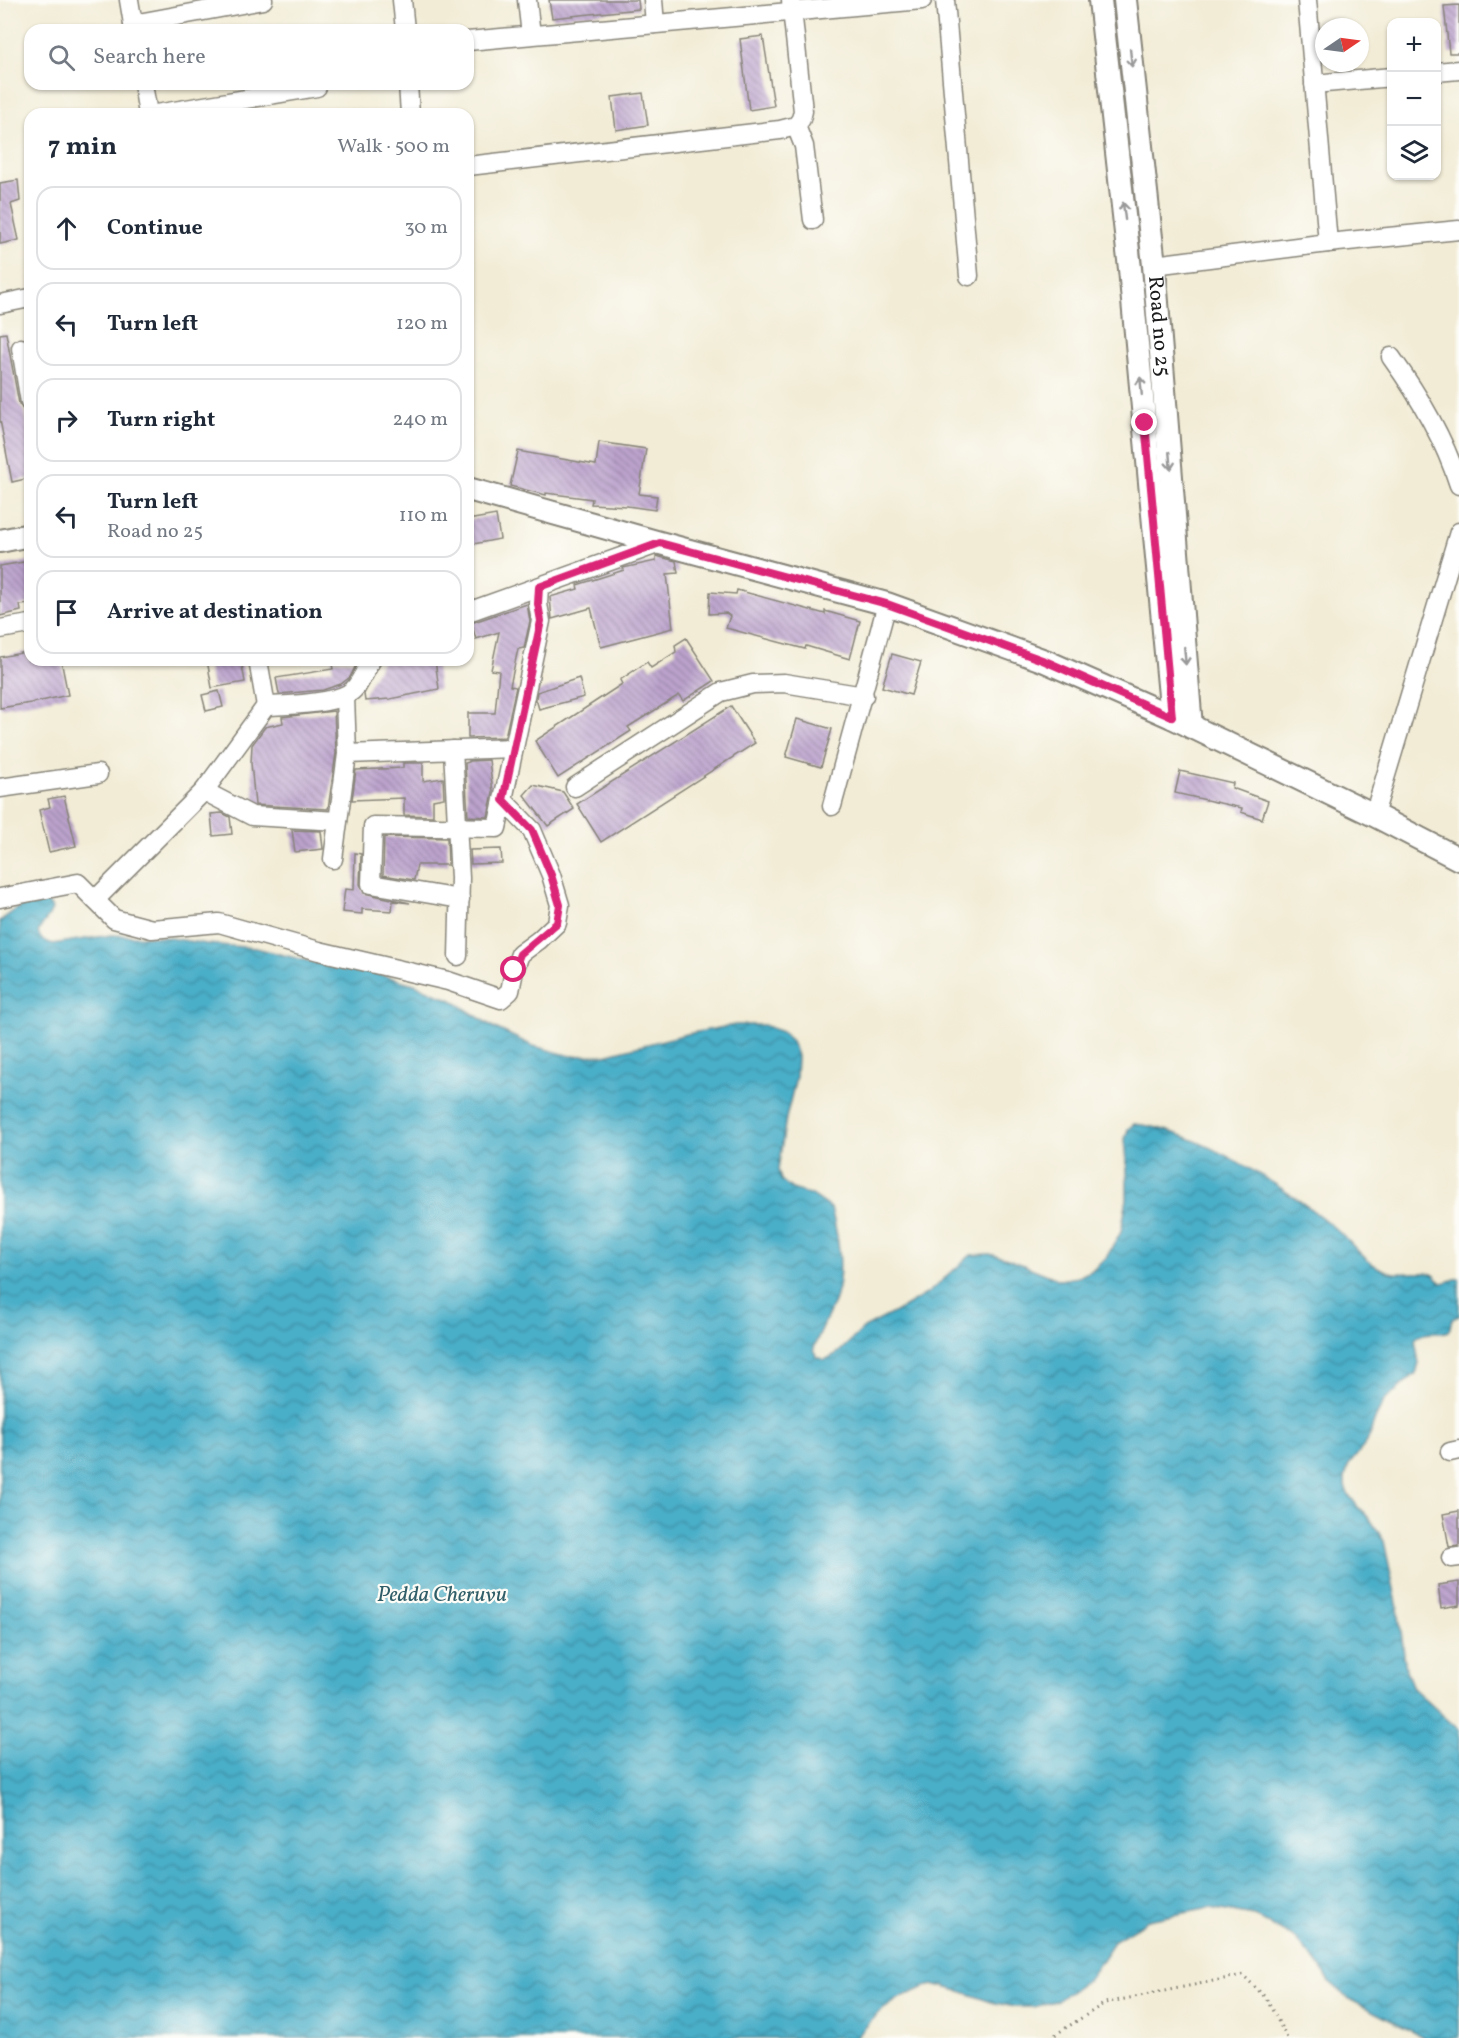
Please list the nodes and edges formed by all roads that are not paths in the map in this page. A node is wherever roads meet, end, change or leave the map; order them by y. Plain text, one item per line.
1 (129, 0) edge
2 (263, 0) edge
3 (402, 0) edge
4 (527, 0) edge
5 (653, 0) edge
6 (922, 0) edge
7 (945, 0) edge
8 (1100, 0) edge
9 (1125, 0) edge
10 (1307, 0) edge
11 (791, 6) edge
12 (133, 24) edge
13 (147, 24) edge
14 (404, 24) edge
15 (655, 24) junction
16 (531, 35) junction
17 (474, 40) edge
18 (1459, 70) edge
19 (1441, 72) edge
20 (1387, 77) edge
21 (1314, 84) junction
22 (144, 90) edge
23 (299, 90) edge
24 (408, 90) edge
25 (147, 108) edge
26 (192, 108) edge
27 (410, 108) edge
28 (796, 126) junction
29 (474, 164) edge
30 (813, 220) dead end
31 (1459, 230) edge
32 (1328, 243) junction
33 (1154, 265) junction
34 (969, 276) dead end
35 (24, 299) edge
36 (0, 304) edge
37 (21, 348) dead end
38 (1391, 357) dead end
39 (24, 366) edge
40 (1156, 422) junction
41 (1459, 485) edge
42 (474, 491) edge
43 (1459, 532) edge
44 (24, 536) edge
45 (0, 541) edge
46 (660, 543) junction
47 (539, 587) junction
48 (887, 604) junction
49 (474, 610) edge
50 (24, 625) edge
51 (0, 629) edge
52 (259, 666) edge
53 (368, 666) edge
54 (345, 696) junction
55 (864, 696) junction
56 (266, 706) junction
57 (1181, 722) junction
58 (514, 748) junction
59 (453, 750) junction
60 (346, 754) junction
61 (98, 774) dead end
62 (0, 788) edge
63 (575, 788) dead end
64 (204, 791) junction
65 (503, 800) junction
66 (832, 806) dead end
67 (1374, 815) junction
68 (338, 821) junction
69 (457, 828) junction
70 (333, 859) dead end
71 (1459, 860) edge
72 (0, 898) edge
73 (460, 899) junction
74 (95, 900) junction
75 (458, 956) dead end

1 - 12 street
2 - 13 street
3 - 14 street
4 - 16 street
5 - 15 street
6 - 11 street
7 - 34 street
40 -> 8 street, Road no 25
9 -> 33 street, Road no 25
10 - 21 street
11 - 15 street
11 - 28 street
15 - 16 street
16 - 17 street
18 - 19 street
20 - 21 street
21 - 32 street
22 - 25 street
23 - 26 street
24 - 27 street
28 - 29 street
28 - 30 street
31 - 32 street
32 - 33 street
33 - 40 street, Road no 25
35 - 36 street
37 - 39 street
38 - 41 street
40 - 57 street, Road no 25
42 - 46 street
43 - 67 street
44 - 45 street
46 - 47 street
46 - 48 street
47 - 49 street
47 - 58 street
48 - 55 street
48 - 57 street
50 - 51 street
52 - 56 street
53 - 54 street
54 - 56 street
54 - 60 street
55 - 63 street
55 - 66 street
56 - 64 street
57 - 67 street
58 - 59 street
58 - 65 street
59 - 60 street
59 - 69 street
60 - 68 street
61 - 62 street
64 - 68 street
64 - 74 street
65 - 69 street
65 - 74 street
67 - 71 street
68 - 70 street
69 - 73 street
69 - 73 street
72 - 74 street
73 - 75 street

